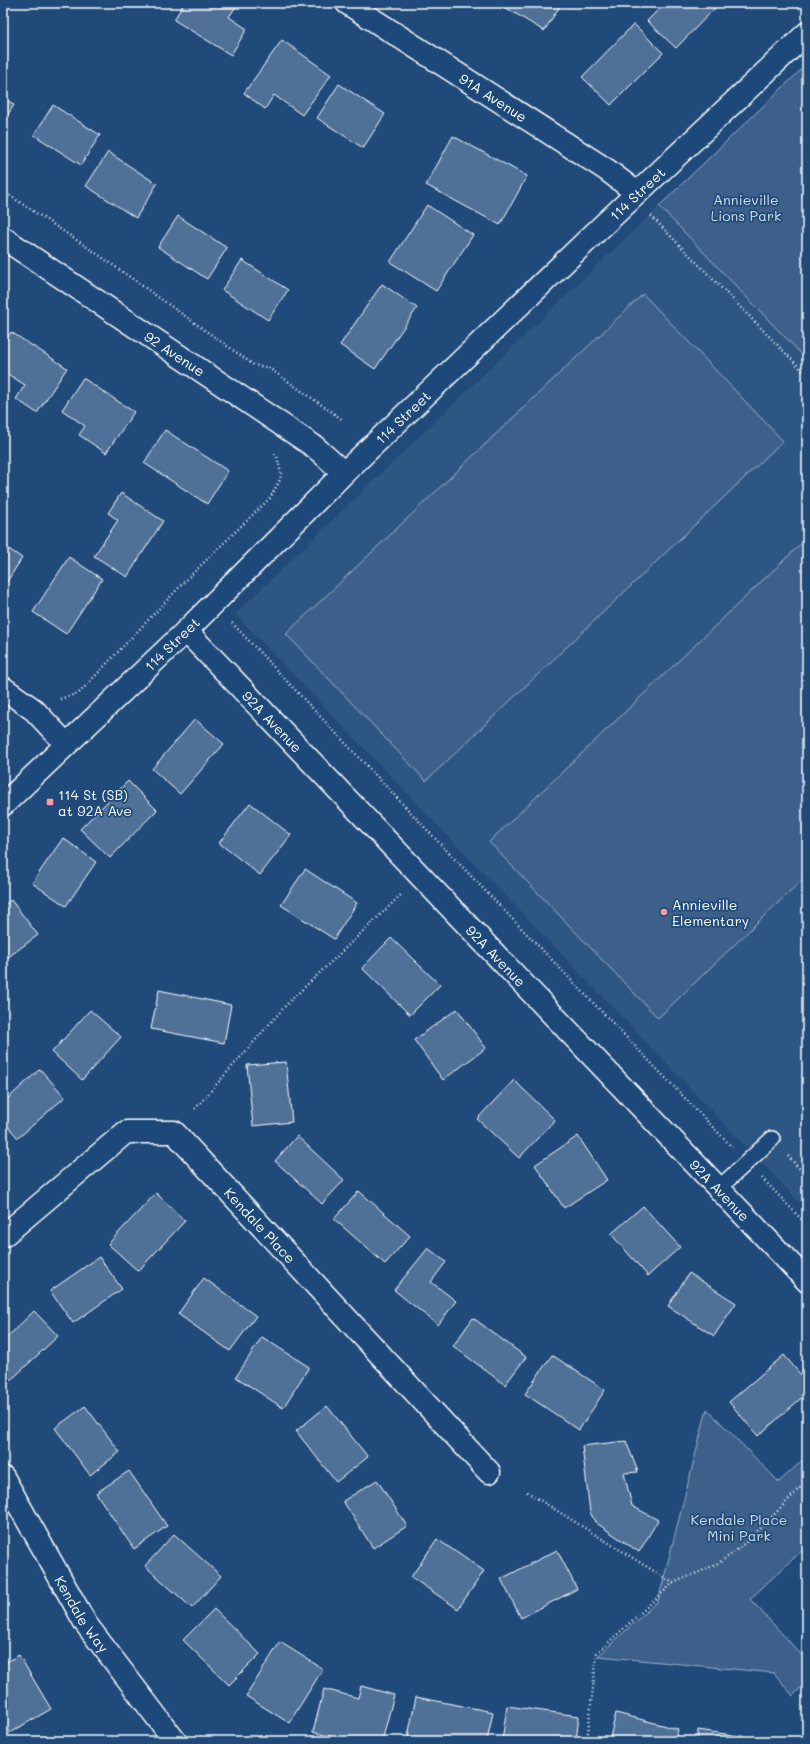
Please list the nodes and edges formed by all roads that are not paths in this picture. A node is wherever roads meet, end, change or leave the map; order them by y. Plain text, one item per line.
1 (347, 3) edge
2 (807, 33) edge
3 (637, 193) junction
4 (3, 238) edge
5 (344, 473) junction
6 (186, 631) junction
7 (3, 688) edge
8 (66, 744) junction
9 (3, 805) edge
10 (772, 1139) road end
11 (719, 1188) junction
12 (3, 1236) edge
13 (807, 1281) edge
14 (489, 1472) dead end
15 (3, 1477) edge
16 (175, 1741) edge

1 - 3 street, 91A Avenue
2 - 3 street, 114 Street
3 - 5 street, 114 Street
4 - 5 street, 92 Avenue
5 - 6 street, 114 Street
6 - 8 street, 114 Street
6 - 11 street, 92A Avenue
7 - 8 street
8 - 9 street, 114 Street
10 - 11 lane
11 - 13 street, 92A Avenue
12 - 14 street, Kendale Place
15 - 16 street, Kendale Way

